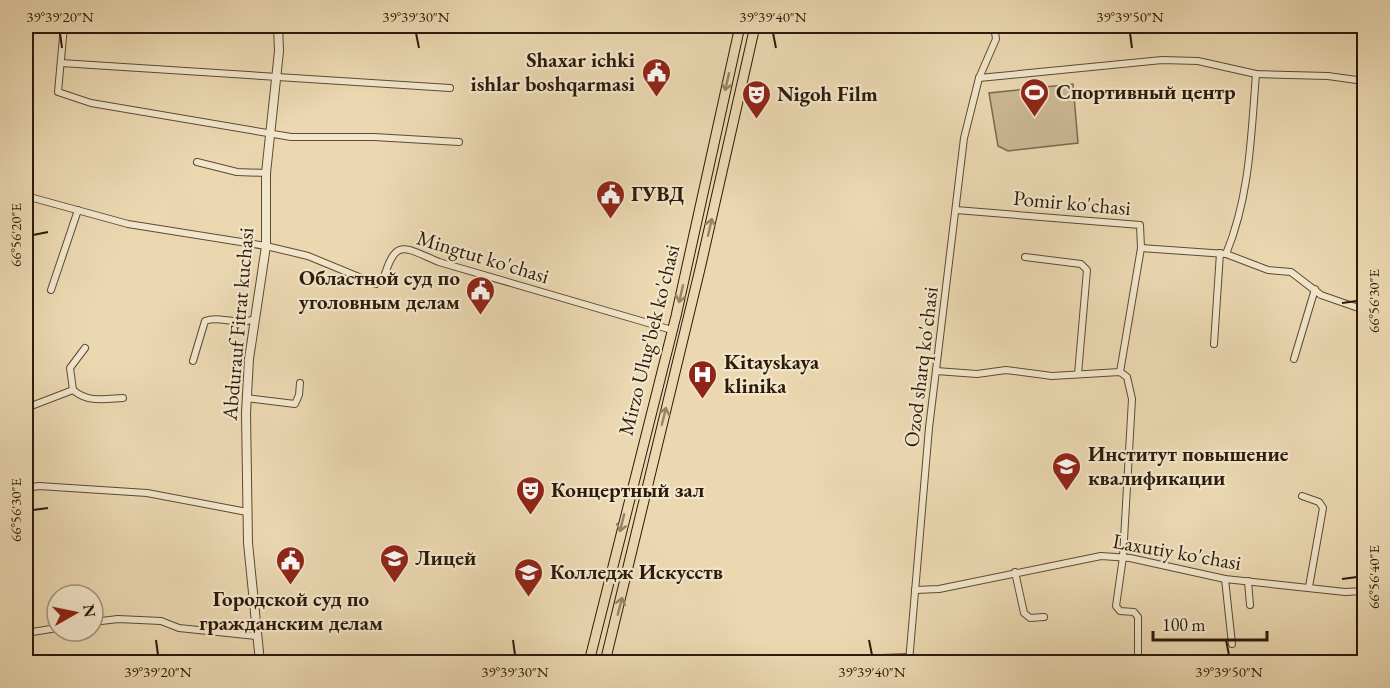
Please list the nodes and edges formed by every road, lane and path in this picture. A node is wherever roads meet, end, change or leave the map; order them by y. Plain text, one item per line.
1 (64, 26) edge
2 (278, 26) edge
3 (740, 26) edge
4 (755, 26) edge
5 (994, 26) edge
6 (61, 63) junction
7 (1256, 74) junction
8 (277, 77) junction
9 (979, 78) junction
10 (1365, 81) edge
11 (450, 88) dead end
12 (269, 134) junction
13 (459, 142) dead end
14 (197, 162) dead end
15 (266, 172) junction
16 (26, 195) edge
17 (78, 210) junction
18 (956, 210) junction
19 (266, 246) junction
20 (1141, 248) junction
21 (1223, 254) junction
22 (1025, 257) dead end
23 (1315, 289) junction
24 (51, 290) dead end
25 (1365, 310) edge
26 (255, 319) junction
27 (672, 330) junction
28 (1214, 344) dead end
29 (85, 348) dead end
30 (1294, 359) dead end
31 (193, 361) dead end
32 (936, 371) junction
33 (1120, 372) junction
34 (1078, 374) junction
35 (300, 383) dead end
36 (73, 390) junction
37 (123, 398) dead end
38 (246, 398) junction
39 (26, 408) edge
40 (26, 416) edge
41 (26, 488) edge
42 (1302, 496) dead end
43 (247, 512) junction
44 (1123, 557) junction
45 (1015, 573) junction
46 (1225, 579) junction
47 (1248, 581) junction
48 (1309, 587) junction
49 (915, 590) junction
50 (1365, 591) edge
51 (1250, 605) dead end
52 (1044, 617) dead end
53 (105, 621) edge
54 (45, 630) edge
55 (26, 633) edge
56 (256, 636) junction
57 (1232, 644) dead end
58 (909, 660) edge
59 (260, 663) edge
60 (589, 663) edge
61 (604, 663) edge
62 (763, 663) edge
63 (1138, 663) edge

1 - 6 street
2 - 8 street, Abdurauf Fitrat kuchasi
3 -> 27 main road, Mirzo Ulug'bek ko'chasi
61 -> 4 main road, Mirzo Ulug'bek ko'chasi
5 - 9 street, Ozod sharq ko'chasi
6 - 8 street
6 - 12 street
7 - 9 street
7 - 10 street
7 - 21 street
8 - 11 street
8 - 12 street, Abdurauf Fitrat kuchasi
9 - 18 street, Ozod sharq ko'chasi
12 - 13 street
12 - 15 street, Abdurauf Fitrat kuchasi
14 - 15 street
15 - 19 street, Abdurauf Fitrat kuchasi
16 - 17 street, Mingtut ko'chasi
17 - 19 street, Mingtut ko'chasi
17 - 24 street
18 - 20 street, Pomir ko'chasi
18 - 32 street, Ozod sharq ko'chasi
19 - 26 street, Abdurauf Fitrat kuchasi
19 - 27 street, Mingtut ko'chasi
20 - 21 street, Pomir ko'chasi
20 - 33 street
21 - 23 street, Pomir ko'chasi
21 - 28 street
22 - 34 street
23 - 25 street, Pomir ko'chasi
23 - 30 street
26 - 31 street
26 - 38 street, Abdurauf Fitrat kuchasi
27 -> 60 main road, Mirzo Ulug'bek ko'chasi
29 - 36 street
32 - 34 street
32 - 49 street, Ozod sharq ko'chasi
33 - 34 street
33 - 44 street
35 - 38 street
36 - 37 street
36 - 39 street
38 - 43 street, Abdurauf Fitrat kuchasi
40 - 41 street
41 - 43 street
42 - 48 street
43 - 56 street, Abdurauf Fitrat kuchasi
44 - 45 street, Laxutiy ko'chasi
44 - 46 street, Laxutiy ko'chasi
44 - 63 street
45 - 49 street, Laxutiy ko'chasi
45 - 52 street
46 - 47 street, Laxutiy ko'chasi
46 - 57 street
47 - 48 street, Laxutiy ko'chasi
47 - 51 street
48 - 50 street, Laxutiy ko'chasi
49 - 58 street, Ozod sharq ko'chasi
53 - 56 street
54 - 55 street
56 - 59 street, Abdurauf Fitrat kuchasi
58 - 62 street

